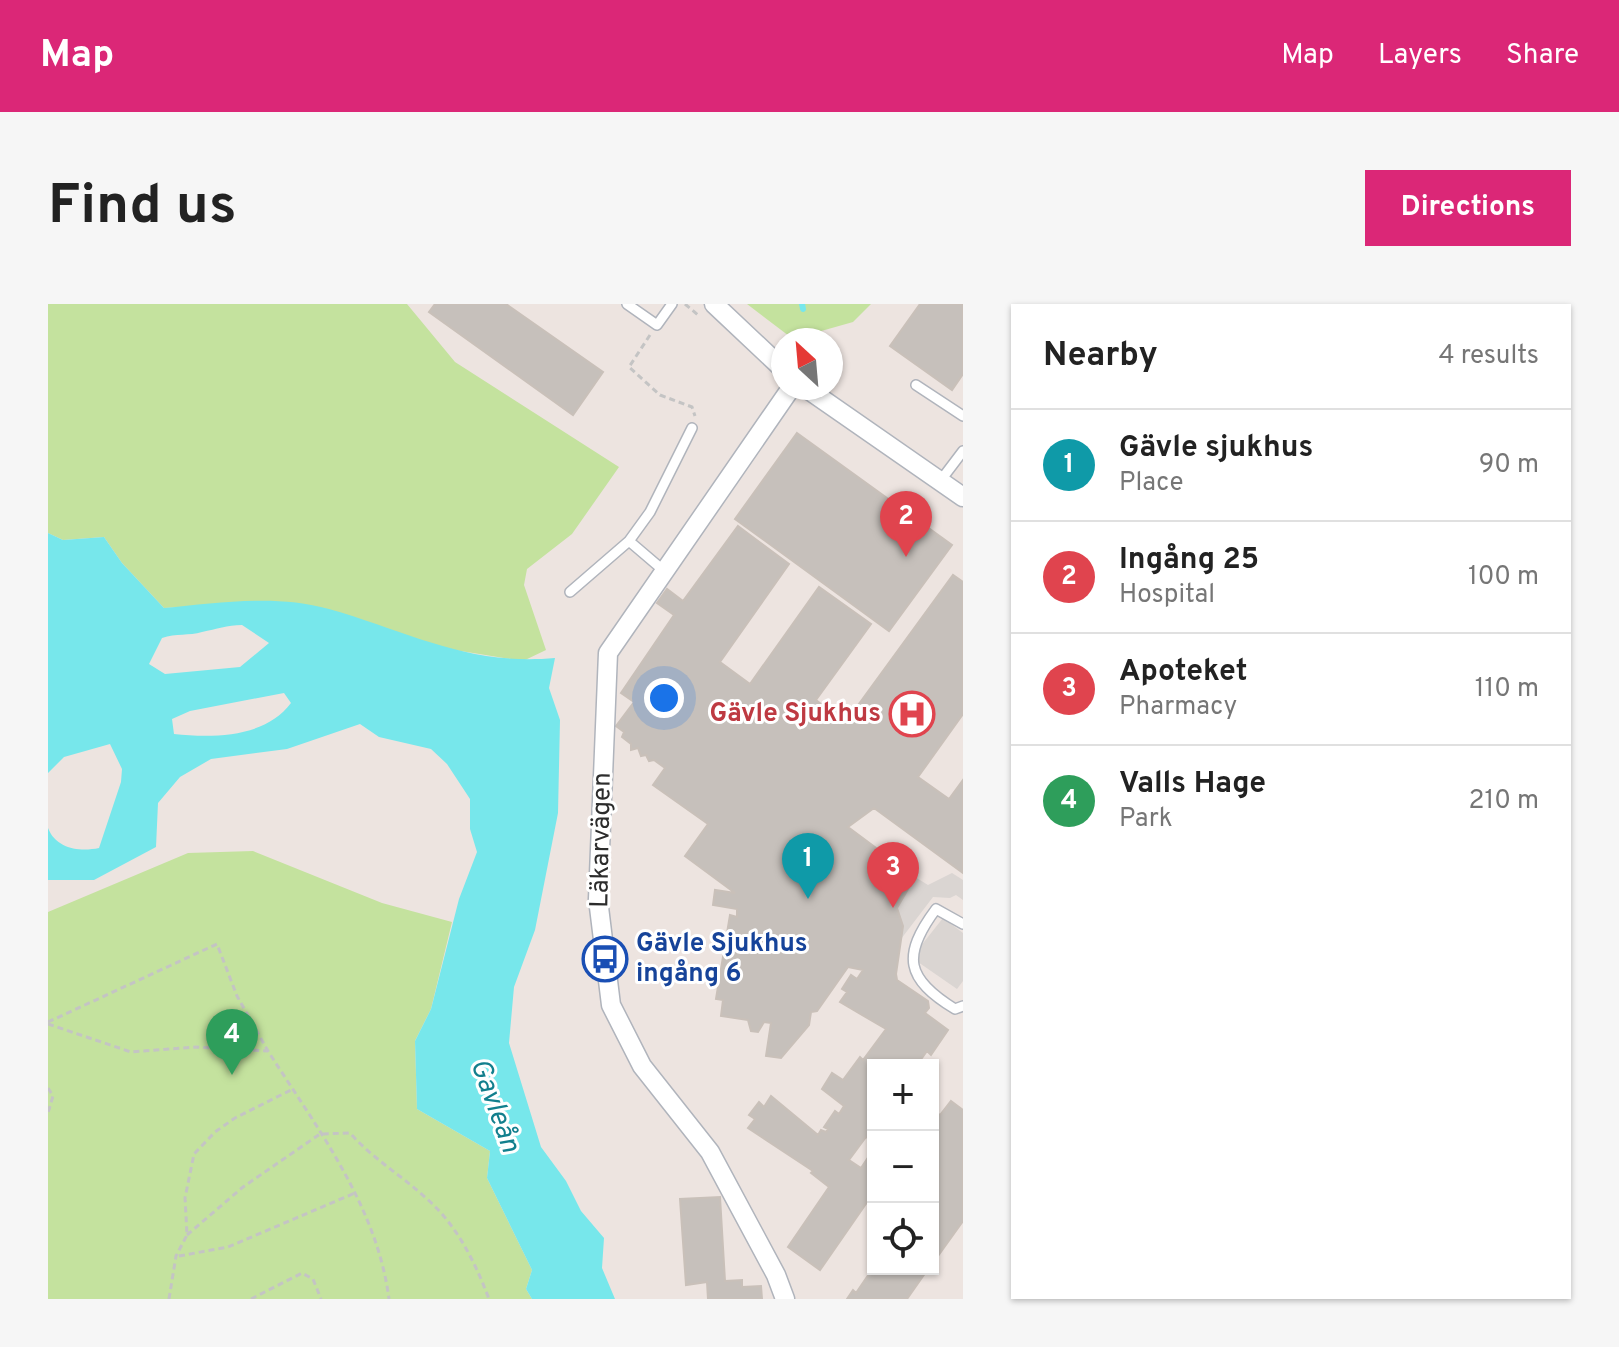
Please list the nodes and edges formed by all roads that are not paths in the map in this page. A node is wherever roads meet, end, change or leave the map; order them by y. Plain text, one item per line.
1 (627, 304) edge
2 (672, 304) edge
3 (714, 304) edge
4 (771, 358) edge
5 (916, 385) dead end
6 (783, 400) edge
7 (824, 400) edge
8 (963, 416) edge
9 (692, 428) road end
10 (963, 451) edge
11 (941, 480) junction
12 (963, 497) edge
13 (629, 541) junction
14 (663, 570) junction
15 (570, 592) dead end
16 (963, 924) edge
17 (963, 1006) edge
18 (785, 1299) edge

1 - 2 lane
3 - 4 street
5 - 8 lane
6 - 14 street, Läkarvägen
7 - 11 street
9 - 13 lane
10 - 11 lane
11 - 12 street
13 - 14 lane
13 - 15 lane
14 - 18 street, Läkarvägen
16 - 17 lane

